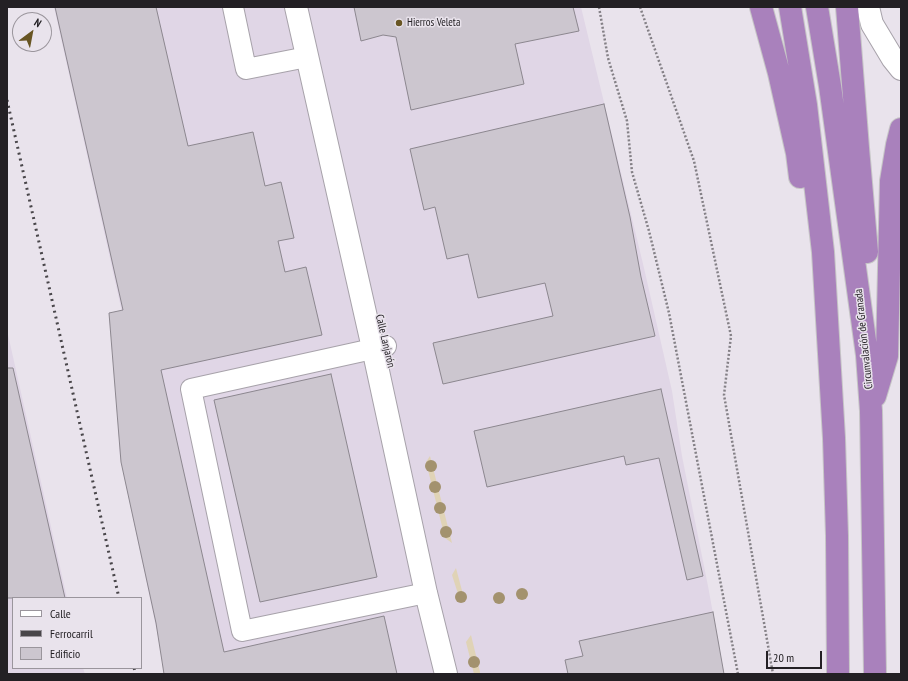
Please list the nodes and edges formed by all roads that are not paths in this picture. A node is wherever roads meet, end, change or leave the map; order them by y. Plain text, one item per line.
1 (233, 7) edge
2 (296, 7) edge
3 (311, 7) edge
4 (761, 7) edge
5 (790, 7) edge
6 (817, 7) edge
7 (847, 7) edge
8 (868, 7) edge
9 (307, 57) junction
10 (901, 69) edge
11 (901, 129) edge
12 (823, 252) junction
13 (861, 304) junction
14 (380, 347) junction
15 (871, 411) junction
16 (426, 593) junction
17 (446, 674) edge
18 (460, 674) edge
19 (838, 674) edge
20 (875, 674) edge

1 - 9 street
2 - 9 street, Calle Lanjarón
3 - 14 street, Calle Lanjarón
4 - 12 highway
5 - 12 highway
6 - 13 highway, Circunvalación de Granada
7 - 13 highway
8 - 10 street
9 - 14 street, Calle Lanjarón
11 - 15 highway
12 - 19 highway
13 - 15 highway, Circunvalación de Granada
14 - 16 street, Calle Lanjarón
14 - 16 street, Calle Lanjarón
14 - 18 street, Calle Lanjarón
15 - 20 highway, Circunvalación de Granada
16 - 17 street, Calle Lanjarón

